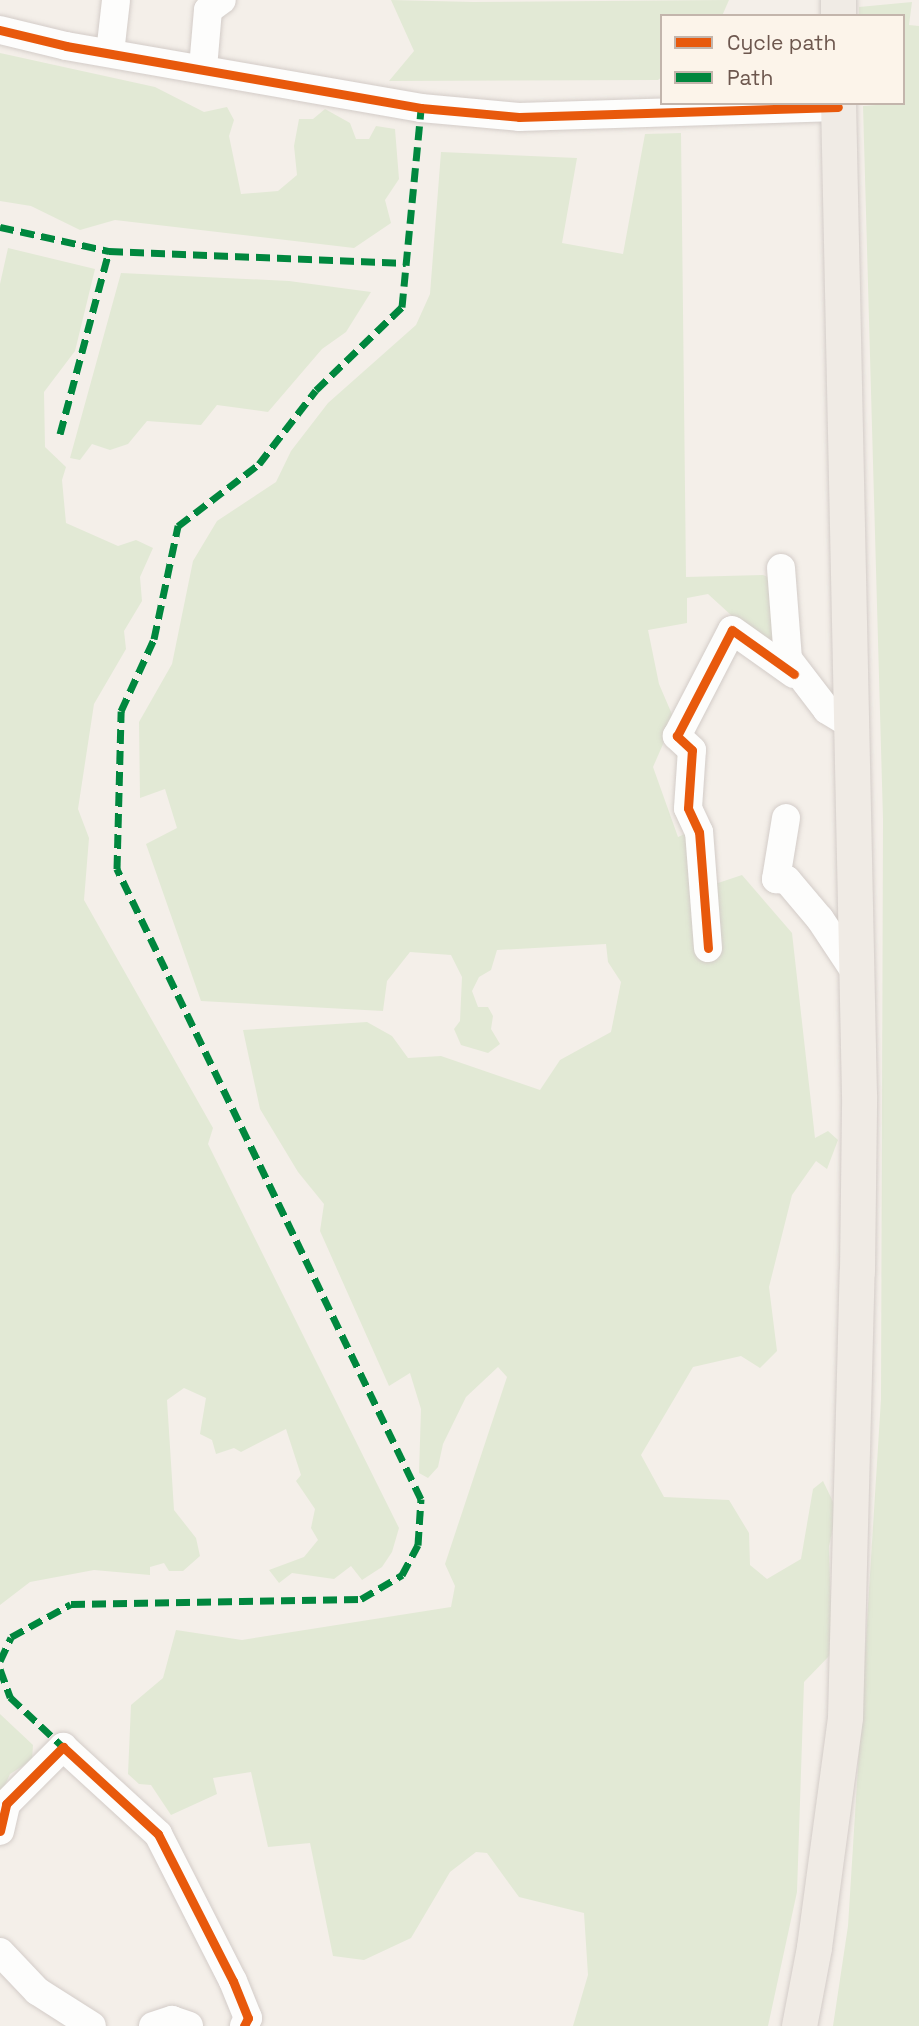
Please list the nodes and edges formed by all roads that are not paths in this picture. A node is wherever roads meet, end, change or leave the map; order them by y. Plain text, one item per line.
1 (116, 0) edge
2 (222, 0) edge
3 (0, 30) edge
4 (110, 53) junction
5 (203, 68) junction
6 (838, 105) edge
7 (780, 568) dead end
8 (794, 674) junction
9 (852, 725) junction
10 (786, 818) dead end
11 (708, 948) dead end
12 (857, 975) junction
13 (0, 1831) edge
14 (0, 1952) edge
15 (92, 2026) edge
16 (153, 2026) edge
17 (189, 2026) edge
18 (244, 2026) edge
19 (799, 2026) edge

1 - 4 street
2 - 5 street
3 - 4 street
4 - 5 street
5 - 6 street
6 - 9 main road
7 - 8 street
8 - 9 street
8 - 11 street
9 - 12 main road
10 - 12 street
12 - 19 main road
13 - 18 street
14 - 15 street
16 - 17 street

